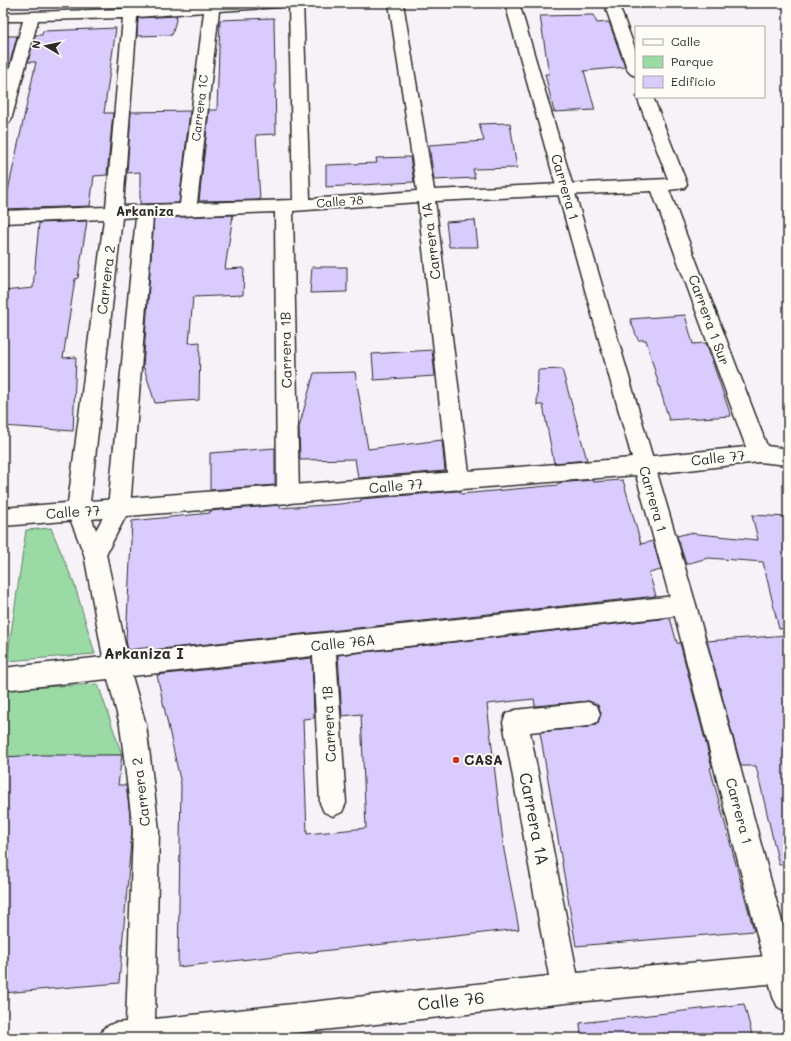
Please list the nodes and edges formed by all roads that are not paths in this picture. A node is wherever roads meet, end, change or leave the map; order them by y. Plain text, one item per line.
1 (277, 3) edge
2 (296, 3) edge
3 (396, 3) edge
4 (512, 3) edge
5 (611, 3) edge
6 (130, 8) edge
7 (212, 8) junction
8 (32, 16) junction
9 (3, 17) edge
10 (635, 69) edge
11 (646, 98) edge
12 (3, 120) edge
13 (659, 186) junction
14 (567, 190) junction
15 (426, 196) junction
16 (293, 205) junction
17 (188, 209) junction
18 (145, 211) junction
19 (114, 212) junction
20 (3, 217) edge
21 (759, 454) junction
22 (788, 457) edge
23 (644, 466) junction
24 (458, 481) junction
25 (288, 495) junction
26 (119, 508) junction
27 (78, 511) junction
28 (3, 517) edge
29 (95, 554) junction
30 (684, 605) junction
31 (324, 645) junction
32 (117, 667) junction
33 (3, 680) edge
34 (588, 714) dead end
35 (333, 803) dead end
36 (784, 968) edge
37 (566, 989) junction
38 (788, 997) edge
39 (252, 1030) edge
40 (127, 1036) edge

1 - 7 street
2 - 16 street, Carrera 1B
3 - 15 street, Carrera 1A
4 - 14 street, Carrera 1
5 - 10 street
6 - 7 street
6 - 8 street
6 - 19 street, Carrera 2
7 - 17 street, Carrera 1C
8 - 9 street
8 - 12 street
11 - 13 street, Calle 78
13 - 14 street, Calle 78
13 - 21 street, Carrera 1 Sur
14 - 15 street, Calle 78
14 - 23 street, Carrera 1
15 - 16 street, Calle 78
15 - 24 street, Carrera 1A
16 - 17 street, Calle 78
16 - 25 street, Carrera 1B
17 - 18 street, Calle 78
18 - 19 street, Calle 78
18 - 26 street
19 - 20 street, Calle 78
19 - 27 street, Carrera 2
21 - 22 street, Calle 77
21 - 23 street, Calle 77
23 - 24 street, Calle 77
23 - 30 street, Carrera 1
24 - 25 street, Calle 77
25 - 26 street, Calle 77
26 - 27 street, Calle 77
26 - 29 street
27 - 28 street, Calle 77
27 - 29 street, Carrera 2
29 - 32 street, Carrera 2
30 - 31 street, Calle 76A
30 - 36 street, Carrera 1
31 - 32 street, Calle 76A
31 - 35 street, Carrera 1B
32 - 33 street, Calle 76A
32 - 40 street, Carrera 2
34 - 37 street, Carrera 1A
36 - 37 street, Calle 76
36 - 38 street, Carrera 1
37 - 39 street, Calle 76
39 - 40 street, Calle 76

